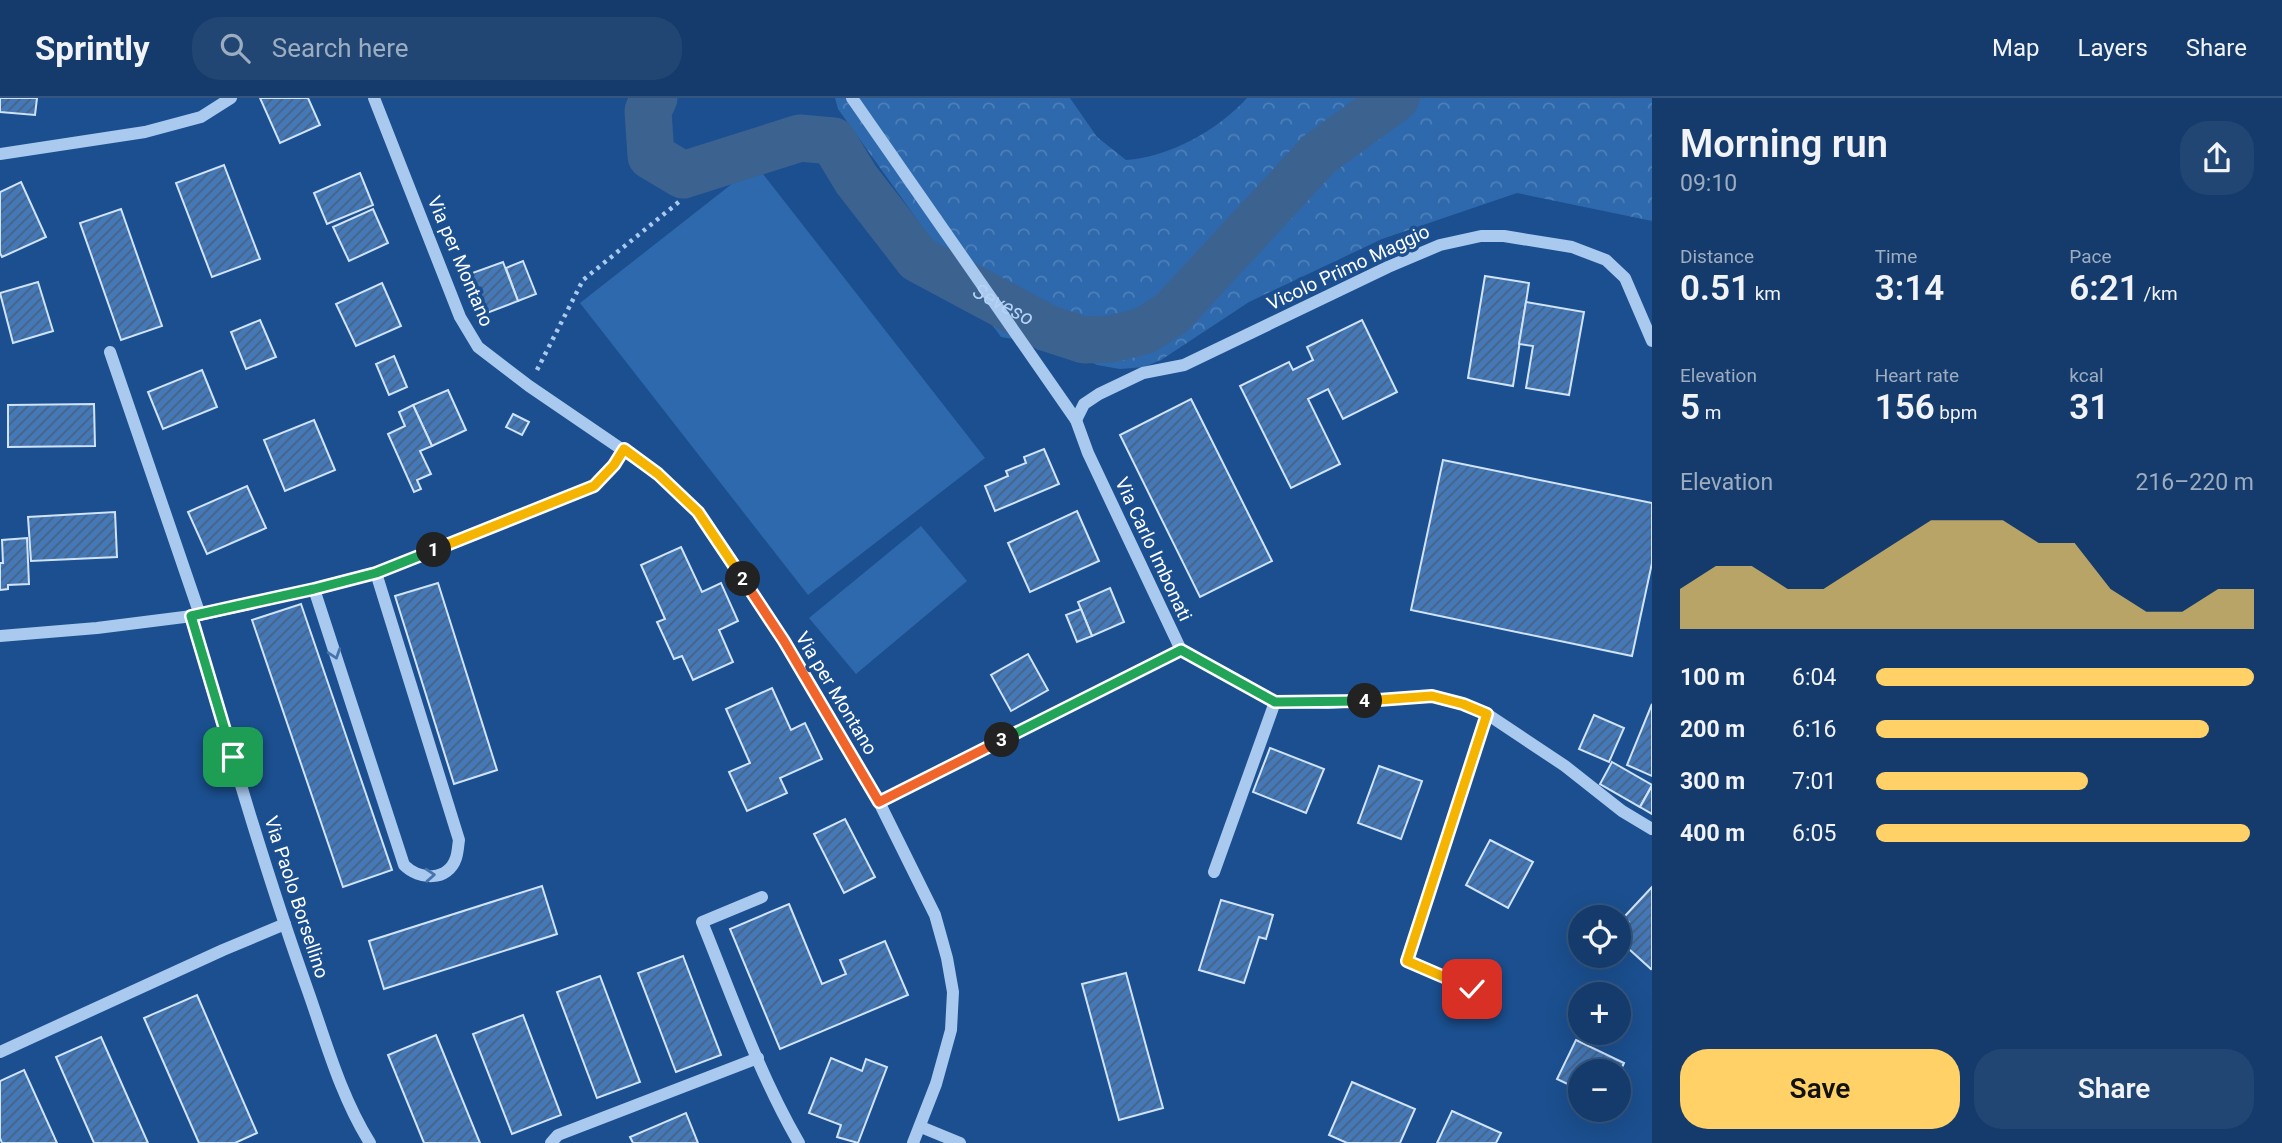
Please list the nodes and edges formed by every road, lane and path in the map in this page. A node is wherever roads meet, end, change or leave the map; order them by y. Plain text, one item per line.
1 (231, 98) edge
2 (374, 98) edge
3 (852, 98) edge
4 (0, 154) edge
5 (680, 201) dead end
6 (1652, 341) edge
7 (110, 352) dead end
8 (529, 386) junction
9 (1076, 420) junction
10 (624, 449) junction
11 (376, 573) junction
12 (314, 589) junction
13 (196, 616) junction
14 (0, 636) edge
15 (1181, 650) junction
16 (1275, 702) junction
17 (1487, 714) junction
18 (879, 802) junction
19 (1652, 829) edge
20 (1214, 872) dead end
21 (762, 897) dead end
22 (285, 924) junction
23 (1472, 989) dead end
24 (0, 1052) edge
25 (758, 1058) junction
26 (921, 1127) junction
27 (370, 1143) edge
28 (551, 1143) edge
29 (799, 1143) edge
30 (913, 1143) edge
31 (960, 1143) edge

1 - 4 street
2 - 8 street, Via per Montano
3 - 9 street, Via Carlo Imbonati
5 - 8 path
6 - 9 street, Vicolo Primo Maggio
7 - 13 street, Via Paolo Borsellino
8 - 10 street, Via per Montano
9 - 15 street, Via Carlo Imbonati
10 - 11 street
10 - 18 street, Via per Montano
11 - 12 street
12 -> 11 street
12 - 13 street
13 - 14 street
13 - 22 street, Via Paolo Borsellino
15 - 16 street, Via Carlo Imbonati
15 - 18 street
16 - 17 street, Via Carlo Imbonati
16 - 20 street
17 - 19 street, Via Carlo Imbonati
17 - 23 street
18 - 26 street, Via per Montano
21 - 25 street
22 - 24 street
22 - 27 street, Via Paolo Borsellino
25 - 28 street
25 - 29 street
26 - 30 street, Via per Montano
26 - 31 street

